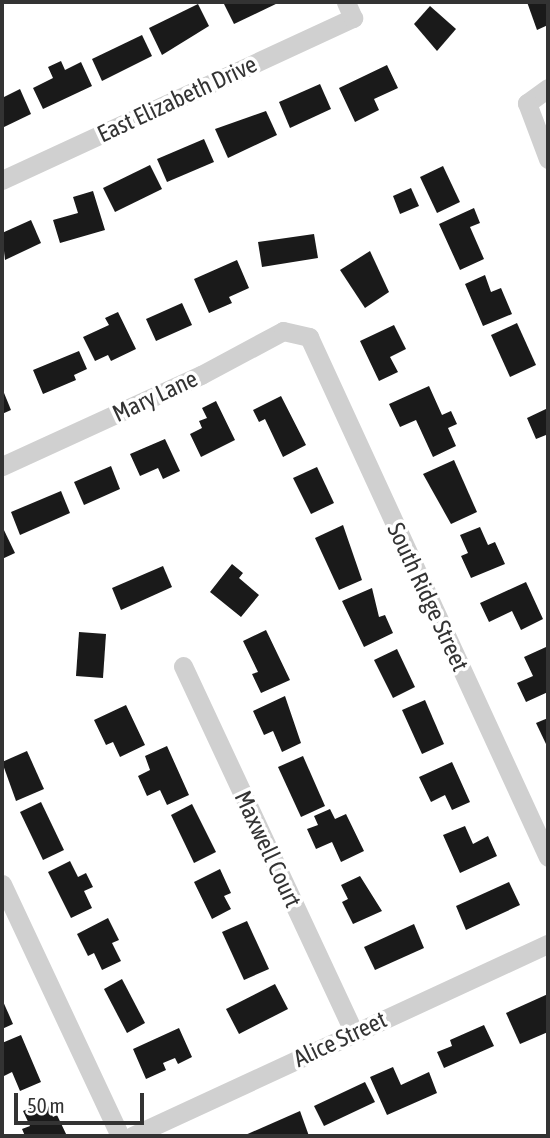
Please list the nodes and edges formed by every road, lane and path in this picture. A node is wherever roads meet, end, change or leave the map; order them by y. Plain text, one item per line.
1 (349, 10) edge
2 (548, 88) edge
3 (548, 159) edge
4 (2, 180) edge
5 (309, 337) joint
6 (2, 466) edge
7 (183, 666) dead end
8 (548, 857) edge
9 (2, 884) edge
10 (548, 944) edge
11 (354, 1032) junction
12 (120, 1136) edge
13 (132, 1136) edge

1 - 4 street, East Elizabeth Drive
2 - 3 street
5 - 6 street, Mary Lane
5 - 8 street, South Ridge Street
7 - 11 street, Maxwell Court
9 - 12 street
10 - 11 street, Alice Street
11 - 13 street, Alice Street

